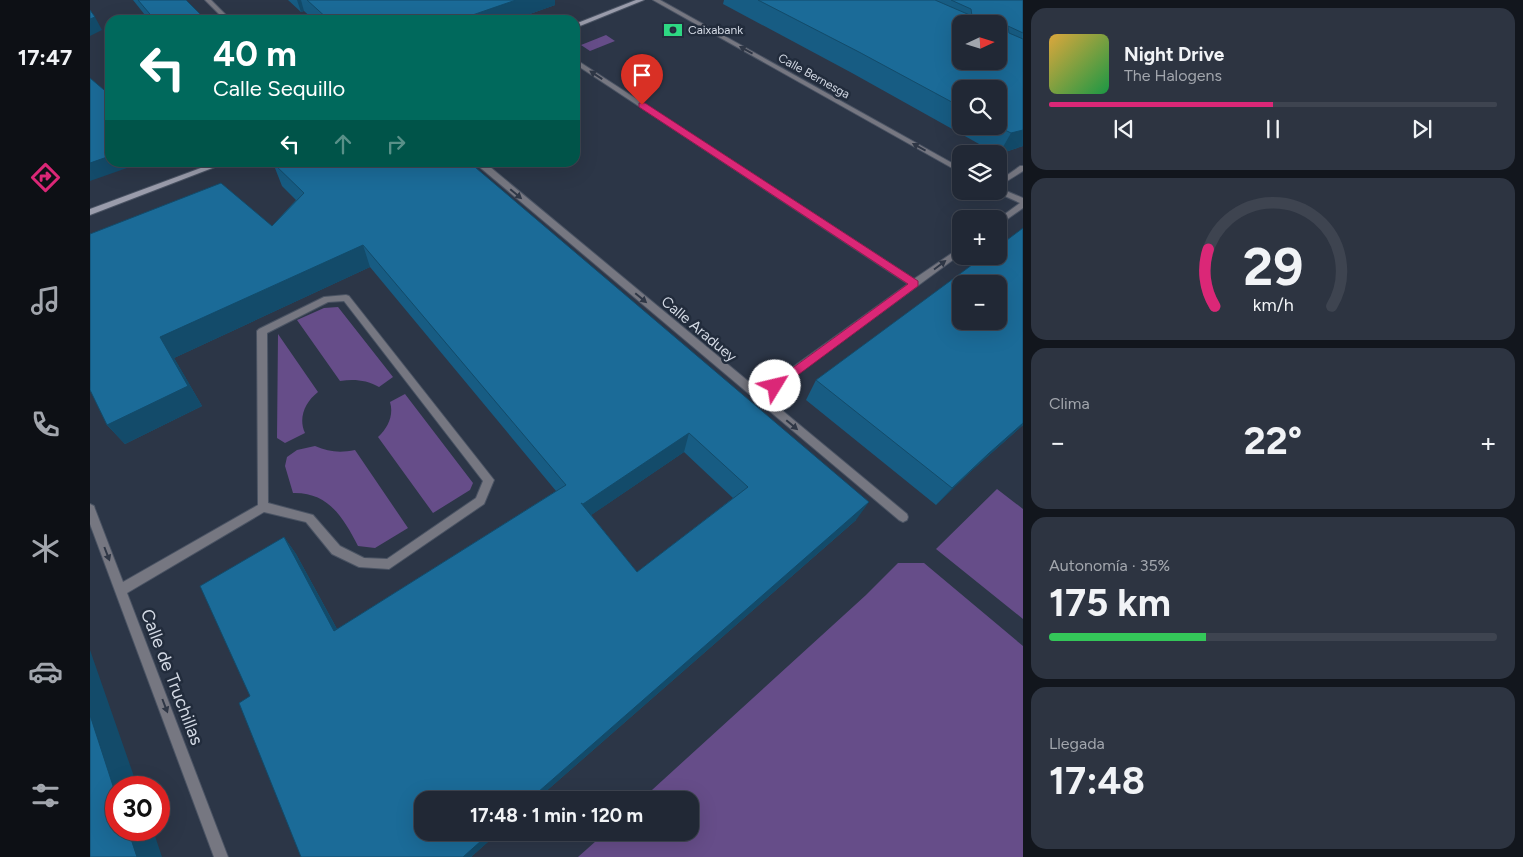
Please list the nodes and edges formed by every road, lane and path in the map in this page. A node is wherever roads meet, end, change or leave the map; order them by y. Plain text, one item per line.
1 (208, 0) edge
2 (641, 0) edge
3 (656, 0) edge
4 (223, 15) edge
5 (580, 24) edge
6 (580, 64) edge
7 (952, 166) edge
8 (212, 167) edge
9 (485, 167) edge
10 (1023, 168) edge
11 (1007, 179) edge
12 (1007, 194) edge
13 (1023, 202) edge
14 (90, 212) edge
15 (1007, 215) edge
16 (952, 257) edge
17 (915, 284) junction
18 (759, 397) junction
19 (263, 507) junction
20 (90, 509) edge
21 (903, 517) dead end
22 (121, 590) junction
23 (222, 857) edge

1 - 4 street
2 - 5 main road
7 -> 3 street, Calle Bernesga
17 -> 6 street
8 - 14 main road
9 -> 18 street, Calle Araduey
10 - 11 street
12 - 13 street
13 - 15 street
17 -> 16 street
17 - 18 street
18 -> 21 street, Calle Araduey
19 - 19 street
19 - 22 street
20 -> 22 street, Calle de Truchillas
22 -> 23 street, Calle de Truchillas

